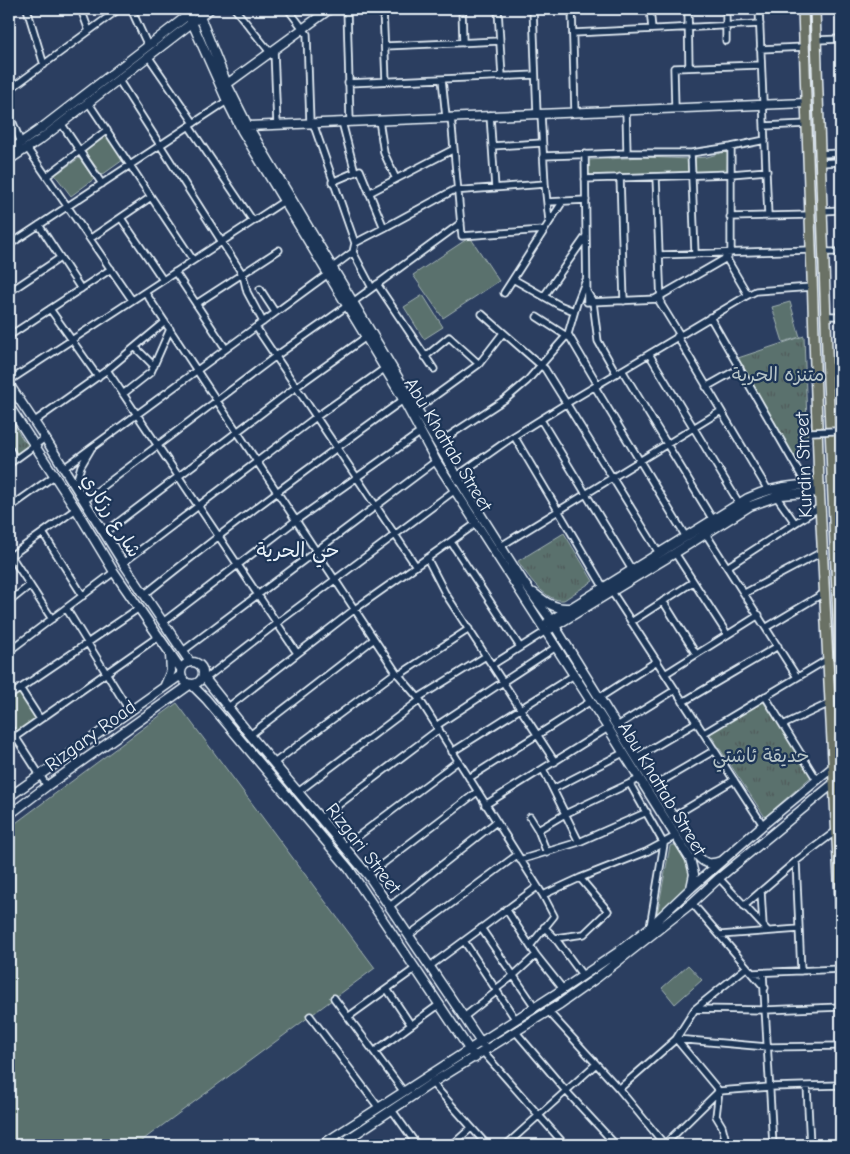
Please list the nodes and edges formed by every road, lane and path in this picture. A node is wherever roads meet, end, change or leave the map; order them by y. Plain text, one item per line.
1 (27, 9) edge
2 (81, 9) edge
3 (119, 9) edge
4 (131, 9) edge
5 (210, 9) edge
6 (234, 9) edge
7 (288, 9) edge
8 (330, 9) edge
9 (347, 9) edge
10 (383, 9) edge
11 (391, 9) edge
12 (462, 9) edge
13 (498, 9) edge
14 (533, 9) edge
15 (572, 9) edge
16 (650, 9) edge
17 (688, 9) edge
18 (726, 9) edge
19 (759, 9) edge
20 (803, 9) edge
21 (815, 9) edge
22 (197, 11) edge
23 (187, 12) edge
24 (192, 22) junction
25 (760, 24) junction
26 (726, 26) junction
27 (303, 28) junction
28 (688, 28) junction
29 (652, 29) junction
30 (89, 31) junction
31 (573, 33) junction
32 (816, 40) junction
33 (841, 40) edge
34 (500, 41) junction
35 (726, 41) dead end
36 (463, 42) junction
37 (148, 46) junction
38 (385, 46) junction
39 (805, 47) junction
40 (760, 49) junction
41 (273, 54) junction
42 (148, 56) junction
43 (44, 64) junction
44 (761, 65) junction
45 (689, 67) junction
46 (535, 75) junction
47 (502, 77) junction
48 (118, 79) junction
49 (442, 79) junction
50 (386, 81) junction
51 (348, 83) junction
52 (227, 84) junction
53 (9, 90) edge
54 (227, 101) junction
55 (88, 102) junction
56 (806, 103) junction
57 (762, 105) junction
58 (675, 108) junction
59 (626, 110) junction
60 (9, 113) edge
61 (575, 113) junction
62 (539, 114) junction
63 (490, 115) junction
64 (448, 117) junction
65 (379, 120) junction
66 (346, 122) junction
67 (61, 123) junction
68 (311, 123) junction
69 (807, 124) junction
70 (191, 125) junction
71 (277, 125) junction
72 (248, 126) junction
73 (764, 126) junction
74 (107, 130) junction
75 (765, 140) junction
76 (542, 143) junction
77 (161, 145) junction
78 (24, 146) junction
79 (492, 146) junction
80 (454, 148) junction
81 (731, 148) junction
82 (9, 151) edge
83 (80, 151) junction
84 (691, 152) junction
85 (627, 153) junction
86 (841, 153) edge
87 (585, 154) junction
88 (543, 156) junction
89 (819, 159) junction
90 (9, 160) edge
91 (841, 162) edge
92 (130, 164) junction
93 (767, 171) junction
94 (355, 172) junction
95 (731, 174) junction
96 (692, 175) junction
97 (47, 176) junction
98 (620, 177) junction
99 (656, 177) junction
100 (396, 179) junction
101 (585, 179) junction
102 (332, 182) junction
103 (102, 184) junction
104 (544, 184) junction
105 (495, 188) junction
106 (456, 190) junction
107 (369, 193) junction
108 (151, 197) junction
109 (586, 200) junction
110 (284, 201) junction
111 (563, 201) junction
112 (547, 202) junction
113 (68, 206) junction
114 (841, 210) edge
115 (822, 211) junction
116 (810, 215) junction
117 (768, 216) junction
118 (730, 217) junction
119 (121, 218) junction
120 (253, 221) junction
121 (549, 221) junction
122 (461, 223) junction
123 (39, 225) junction
124 (384, 228) junction
125 (543, 230) junction
126 (586, 236) junction
127 (90, 238) junction
128 (222, 241) junction
129 (355, 243) junction
130 (9, 245) edge
131 (280, 250) dead end
132 (811, 250) junction
133 (575, 251) junction
134 (354, 252) junction
135 (823, 252) junction
136 (841, 252) edge
137 (695, 254) junction
138 (729, 254) junction
139 (659, 255) junction
140 (586, 256) junction
141 (60, 258) junction
142 (193, 260) junction
143 (111, 269) junction
144 (330, 271) junction
145 (175, 272) junction
146 (243, 274) junction
147 (513, 279) junction
148 (162, 280) junction
149 (586, 280) junction
150 (375, 286) junction
151 (812, 287) junction
152 (81, 289) junction
153 (260, 289) dead end
154 (9, 292) edge
155 (145, 292) junction
156 (504, 293) dead end
157 (748, 295) junction
158 (544, 296) junction
159 (659, 299) junction
160 (132, 300) junction
161 (624, 301) junction
162 (590, 302) junction
163 (577, 303) junction
164 (196, 304) junction
165 (350, 304) junction
166 (50, 309) junction
167 (574, 311) junction
168 (275, 312) junction
169 (482, 314) dead end
170 (826, 316) junction
171 (841, 316) edge
172 (537, 317) dead end
173 (710, 317) junction
174 (358, 318) junction
175 (165, 322) junction
176 (263, 322) junction
177 (256, 327) junction
178 (170, 329) junction
179 (504, 333) junction
180 (9, 336) edge
181 (568, 336) junction
182 (679, 336) junction
183 (366, 338) junction
184 (71, 340) junction
185 (136, 348) junction
186 (226, 349) junction
187 (648, 354) junction
188 (276, 356) junction
189 (425, 357) junction
190 (479, 364) junction
191 (541, 365) junction
192 (154, 366) junction
193 (740, 368) junction
194 (384, 369) junction
195 (434, 369) dead end
196 (107, 370) junction
197 (197, 370) junction
198 (622, 370) junction
199 (616, 374) junction
200 (98, 377) junction
201 (828, 379) junction
202 (816, 380) junction
203 (9, 383) edge
204 (596, 386) junction
205 (296, 387) junction
206 (706, 388) junction
207 (123, 394) junction
208 (403, 400) junction
209 (217, 401) junction
210 (568, 403) junction
211 (9, 406) edge
212 (418, 408) junction
213 (721, 411) junction
214 (136, 414) junction
215 (316, 417) junction
216 (541, 420) junction
217 (35, 421) junction
218 (694, 428) junction
219 (237, 432) junction
220 (420, 432) junction
221 (811, 432) dead end
222 (834, 432) dead end
223 (514, 436) junction
224 (45, 438) junction
225 (438, 443) junction
226 (667, 444) junction
227 (34, 445) junction
228 (157, 445) junction
229 (92, 447) junction
230 (337, 447) junction
231 (9, 448) edge
232 (15, 459) junction
233 (436, 461) junction
234 (640, 461) junction
235 (257, 462) junction
236 (9, 464) edge
237 (64, 468) junction
238 (54, 476) junction
239 (178, 476) junction
240 (456, 476) junction
241 (357, 478) junction
242 (613, 478) junction
243 (806, 484) junction
244 (75, 486) junction
245 (819, 488) junction
246 (837, 489) edge
247 (455, 490) junction
248 (768, 490) junction
249 (276, 491) junction
250 (586, 494) junction
251 (464, 496) junction
252 (776, 496) junction
253 (84, 501) junction
254 (739, 503) junction
255 (198, 506) junction
256 (376, 506) junction
257 (820, 507) junction
258 (9, 508) edge
259 (76, 509) junction
260 (558, 511) junction
261 (714, 520) junction
262 (296, 521) junction
263 (477, 523) junction
264 (795, 523) junction
265 (43, 533) junction
266 (104, 533) junction
267 (706, 534) junction
268 (218, 535) junction
269 (396, 535) junction
270 (686, 537) junction
271 (451, 542) junction
272 (501, 546) junction
273 (316, 551) junction
274 (822, 552) junction
275 (659, 553) junction
276 (675, 553) junction
277 (10, 556) edge
278 (427, 558) junction
279 (123, 563) junction
280 (238, 566) junction
281 (416, 566) junction
282 (727, 567) junction
283 (632, 570) junction
284 (114, 572) junction
285 (335, 580) junction
286 (693, 582) junction
287 (524, 583) junction
288 (30, 585) junction
289 (604, 588) junction
290 (612, 592) junction
291 (745, 593) junction
292 (824, 593) junction
293 (257, 594) junction
294 (144, 595) junction
295 (83, 596) junction
296 (663, 601) junction
297 (9, 602) edge
298 (66, 608) junction
299 (138, 608) junction
300 (570, 608) junction
301 (355, 610) junction
302 (759, 615) junction
303 (52, 619) junction
304 (163, 622) junction
305 (631, 622) junction
306 (276, 623) junction
307 (552, 623) junction
308 (767, 627) junction
309 (468, 629) junction
310 (544, 629) junction
311 (727, 634) junction
312 (159, 636) junction
313 (374, 639) junction
314 (87, 643) junction
315 (778, 646) junction
316 (520, 647) junction
317 (556, 647) junction
318 (9, 650) edge
319 (170, 651) junction
320 (183, 651) junction
321 (297, 653) junction
322 (696, 654) junction
323 (486, 656) junction
324 (828, 659) junction
325 (657, 661) junction
326 (190, 662) junction
327 (492, 665) junction
328 (841, 669) edge
329 (828, 670) junction
330 (181, 672) junction
331 (106, 673) junction
332 (398, 674) junction
333 (665, 674) junction
334 (574, 675) junction
335 (797, 677) junction
336 (204, 678) junction
337 (502, 682) junction
338 (191, 684) junction
339 (163, 687) junction
340 (841, 687) edge
341 (20, 688) junction
342 (675, 690) junction
343 (9, 696) edge
344 (765, 696) junction
345 (170, 698) junction
346 (206, 699) junction
347 (419, 699) junction
348 (595, 699) junction
349 (684, 702) junction
350 (830, 703) junction
351 (227, 708) junction
352 (520, 709) junction
353 (129, 710) junction
354 (40, 719) junction
355 (697, 722) junction
356 (784, 725) junction
357 (617, 726) junction
358 (9, 727) edge
359 (438, 727) junction
360 (608, 728) junction
361 (704, 733) junction
362 (250, 735) junction
363 (537, 735) junction
364 (15, 737) junction
365 (715, 750) junction
366 (452, 752) junction
367 (623, 753) junction
368 (637, 757) junction
369 (458, 761) junction
370 (555, 762) junction
371 (274, 763) junction
372 (833, 767) junction
373 (543, 770) junction
374 (39, 775) junction
375 (468, 778) junction
376 (639, 779) junction
377 (734, 780) junction
378 (817, 780) junction
379 (834, 783) junction
380 (630, 784) junction
381 (655, 785) junction
382 (47, 786) junction
383 (553, 789) junction
384 (298, 792) junction
385 (477, 792) junction
386 (9, 796) edge
387 (485, 805) junction
388 (646, 812) junction
389 (565, 814) junction
390 (9, 815) edge
391 (674, 816) junction
392 (530, 817) dead end
393 (321, 818) junction
394 (496, 822) junction
395 (763, 825) junction
396 (538, 830) junction
397 (836, 831) junction
398 (676, 836) junction
399 (579, 842) junction
400 (664, 844) junction
401 (345, 846) junction
402 (547, 853) junction
403 (697, 855) junction
404 (519, 858) junction
405 (690, 859) junction
406 (796, 861) junction
407 (358, 862) junction
408 (721, 862) junction
409 (349, 869) junction
410 (368, 875) junction
411 (580, 878) junction
412 (719, 878) junction
413 (537, 887) junction
414 (691, 888) junction
415 (840, 890) edge
416 (761, 891) junction
417 (543, 895) junction
418 (692, 903) junction
419 (390, 906) junction
420 (744, 906) junction
421 (506, 909) junction
422 (841, 919) edge
423 (763, 926) junction
424 (544, 927) junction
425 (481, 928) junction
426 (650, 928) junction
427 (800, 929) junction
428 (768, 931) junction
429 (409, 935) junction
430 (720, 935) junction
431 (555, 938) junction
432 (464, 941) junction
433 (530, 946) junction
434 (536, 955) junction
435 (430, 966) junction
436 (747, 967) junction
437 (416, 968) junction
438 (841, 969) edge
439 (801, 971) junction
440 (752, 973) junction
441 (764, 973) junction
442 (513, 976) junction
443 (583, 976) junction
444 (764, 988) junction
445 (387, 989) junction
446 (563, 989) junction
447 (496, 990) junction
448 (334, 998) dead end
449 (440, 1004) junction
450 (535, 1007) junction
451 (841, 1007) edge
452 (696, 1009) junction
453 (765, 1010) junction
454 (548, 1011) junction
455 (310, 1016) dead end
456 (348, 1017) junction
457 (464, 1017) junction
458 (516, 1020) junction
459 (411, 1025) junction
460 (469, 1026) junction
461 (515, 1031) junction
462 (494, 1033) junction
463 (676, 1039) junction
464 (464, 1040) junction
465 (480, 1042) junction
466 (497, 1043) junction
467 (841, 1046) edge
468 (767, 1047) junction
469 (470, 1049) junction
470 (485, 1051) junction
471 (374, 1052) junction
472 (461, 1055) junction
473 (475, 1058) junction
474 (466, 1063) junction
475 (596, 1064) junction
476 (432, 1083) junction
477 (841, 1085) edge
478 (807, 1086) junction
479 (770, 1087) junction
480 (619, 1089) junction
481 (566, 1091) junction
482 (719, 1091) junction
483 (404, 1092) junction
484 (379, 1108) junction
485 (392, 1110) junction
486 (540, 1115) junction
487 (471, 1128) junction
488 (349, 1143) edge
489 (321, 1145) edge
490 (339, 1145) edge
491 (417, 1145) edge
492 (452, 1145) edge
493 (487, 1145) edge
494 (506, 1145) edge
495 (565, 1145) edge
496 (616, 1145) edge
497 (665, 1145) edge
498 (727, 1145) edge
499 (774, 1145) edge
500 (810, 1145) edge

1 - 43 street
2 - 30 street
3 - 30 street
4 - 37 street
5 - 22 main road
6 - 41 street
7 - 27 street
8 - 27 main road
9 - 51 street
10 - 11 street
10 - 38 street
12 - 36 street
13 - 34 street
14 - 46 street
15 - 31 street
16 - 29 street
17 - 28 street
18 - 26 street
19 - 25 street
20 - 39 main road, Kurdin Street
21 - 32 main road, Kurdin Street
22 - 23 main road
22 - 24 main road
22 - 52 main road, Abu Khattab Street
23 - 24 main road, Abu Khattab Street
23 - 37 main road
24 - 42 main road
24 - 54 main road, Abu Khattab Street
25 - 26 street
25 - 40 street
26 - 28 street
26 - 35 street
27 - 41 main road
27 - 68 street
28 - 29 street
28 - 45 street
29 - 31 street
30 - 43 street
31 - 61 street
32 - 33 street
32 - 89 main road, Kurdin Street
34 - 36 street
34 - 47 street
36 - 38 street
37 - 78 main road
38 - 50 street
39 - 40 street
39 - 56 main road, Kurdin Street
40 - 44 street
41 - 52 main road
41 - 71 street
42 - 48 main road
42 - 70 street
43 - 53 street
44 - 45 street
44 - 57 street
45 - 58 street
46 - 47 street
46 - 62 street
47 - 49 street
48 - 55 main road
48 - 77 street
49 - 50 street
49 - 64 street
50 - 51 street
51 - 66 street
52 - 72 main road, Abu Khattab Street
54 - 70 street
54 - 110 main road, Abu Khattab Street
55 - 67 main road
55 - 74 street
56 - 57 main road
56 - 69 main road, Kurdin Street
57 - 58 main road
57 - 73 street
58 - 59 main road
59 - 61 main road
59 - 85 street
60 - 78 street
61 - 62 main road
62 - 63 main road
62 - 76 street
63 - 64 main road
63 - 79 street
64 - 65 main road
64 - 80 street
65 - 66 main road
65 - 100 street
66 - 68 main road
66 - 94 street
67 - 78 main road
67 - 83 street
68 - 71 main road
68 - 102 street
69 - 73 street
69 - 116 main road, Kurdin Street
70 - 77 street
70 - 120 street
71 - 72 main road
72 - 144 main road, Abu Khattab Street
73 - 75 street
74 - 83 street
74 - 92 street
75 - 81 street
75 - 93 street
76 - 79 street
76 - 88 street
77 - 92 street
77 - 128 street
78 - 82 main road
78 - 90 main road
78 - 97 street
79 - 105 street
80 - 100 street
80 - 106 street
81 - 84 street
81 - 95 street
83 - 97 street
83 - 103 street
84 - 85 street
84 - 96 street
85 - 87 street
86 - 89 street
87 - 88 street
87 - 101 street
88 - 104 street
89 - 91 street
89 - 115 main road, Kurdin Street
92 - 103 street
92 - 108 street
93 - 95 street
93 - 117 street
94 - 102 street
94 - 107 street
95 - 96 street
95 - 118 street
96 - 99 street
96 - 137 street
97 - 113 street
98 - 99 street
98 - 101 street
98 - 161 street
99 - 139 street
100 - 107 street
101 - 109 street
102 - 129 street
103 - 113 street
104 - 105 street
104 - 112 street
105 - 106 street
106 - 122 street
106 - 124 street
107 - 124 street
108 - 119 street
108 - 142 street
109 - 111 street
109 - 126 street
110 - 120 street
110 - 144 main road, Abu Khattab Street
111 - 112 street
111 - 121 street
112 - 121 street
113 - 123 street
113 - 127 street
114 - 115 street
115 - 135 main road, Kurdin Street
116 - 117 street
116 - 132 main road, Kurdin Street
117 - 118 street
118 - 138 street
119 - 127 street
119 - 148 street
120 - 128 street
121 - 125 street
122 - 125 street
122 - 150 street
123 - 130 street
123 - 141 street
124 - 129 street
125 - 147 street
126 - 133 street
126 - 140 street
127 - 143 street
128 - 142 street
128 - 146 street
129 - 134 street
131 - 146 street
132 - 138 street
132 - 151 main road, Kurdin Street
133 - 140 street
133 - 158 street
134 - 144 street
134 - 150 street
135 - 136 street
135 - 170 main road, Kurdin Street
137 - 138 street
137 - 139 street
138 - 157 street
138 - 159 street
139 - 159 street
140 - 149 street
141 - 152 street
141 - 154 street
142 - 145 street
143 - 152 street
143 - 160 street
144 - 165 main road, Abu Khattab Street
144 - 168 street
145 - 148 street
145 - 164 street
146 - 164 street
146 - 176 street
147 - 156 street
147 - 158 street
148 - 155 street
149 - 162 street
149 - 163 street
150 - 165 street
150 - 189 street
151 - 157 street
151 - 202 main road, Kurdin Street
152 - 166 street
153 - 168 street
155 - 160 street
155 - 175 street
157 - 173 street
158 - 167 street
159 - 161 street
159 - 182 street
160 - 184 street
161 - 162 street
162 - 163 street
162 - 199 street
163 - 167 street
164 - 186 street
165 - 174 main road, Abu Khattab Street
165 - 188 street
166 - 180 street
166 - 184 street
167 - 181 street
168 - 176 street
169 - 179 street
170 - 171 street
170 - 201 main road, Kurdin Street
172 - 181 street
173 - 182 street
173 - 193 street
174 - 183 main road, Abu Khattab Street
174 - 212 main road, Abu Khattab Street
175 - 178 street
175 - 185 street
176 - 177 street
177 - 186 street
177 - 188 street
178 - 192 street
178 - 197 street
179 - 190 street
179 - 191 street
181 - 191 street
181 - 204 street
182 - 187 street
182 - 206 street
183 - 194 main road, Abu Khattab Street
183 - 205 street
184 - 200 street
184 - 203 street
185 - 192 street
185 - 196 street
186 - 197 street
187 - 198 street
187 - 218 street
188 - 205 street
188 - 209 street
189 - 190 street
189 - 195 street
190 - 212 street
191 - 210 street
191 - 225 street
192 - 207 street
193 - 206 street
193 - 243 street
194 - 208 main road, Abu Khattab Street
194 - 215 street
196 - 200 street
196 - 207 street
197 - 209 street
197 - 214 street
198 - 199 street
198 - 226 street
199 - 204 street
200 - 217 street
201 - 202 main road
201 - 246 main road, Kurdin Street
202 - 245 main road, Kurdin Street
203 - 217 main road, شارع رزكاري
204 - 210 street
204 - 234 street
205 - 215 street
205 - 219 street
206 - 213 street
207 - 214 street
208 - 220 main road, Abu Khattab Street
208 - 230 street
209 - 219 street
209 - 228 street
210 - 216 street
210 - 242 street
211 - 227 main road, شارع رزكاري
212 - 225 main road, Abu Khattab Street
213 - 218 street
213 - 248 street
214 - 228 street
214 - 229 street
215 - 230 street
215 - 235 street
216 - 223 street
216 - 250 street
217 - 224 main road, شارع رزكاري
218 - 226 street
218 - 254 street
219 - 235 street
219 - 239 street
220 - 233 main road, Abu Khattab Street
220 - 241 street
221 - 222 street, bridge
223 - 240 street
223 - 260 street
224 - 227 street
224 - 237 main road, شارع رزكاري
225 - 240 main road, Abu Khattab Street
226 - 234 street
226 - 261 street
227 - 232 street
227 - 238 main road, شارع رزكاري
228 - 239 street
228 - 253 street
229 - 237 street
229 - 244 street
230 - 241 street
230 - 249 street
231 - 232 street
232 - 236 street
233 - 247 main road, Abu Khattab Street
233 - 256 street
234 - 242 street
234 - 270 street
235 - 249 street
235 - 255 street
237 - 244 main road, شارع رزكاري
238 - 258 street
238 - 259 main road, شارع رزكاري
239 - 255 street
239 - 266 street
240 - 251 main road, Abu Khattab Street
241 - 256 street
241 - 262 street
242 - 250 street
242 - 275 street
243 - 245 main road
243 - 248 main road
244 - 253 main road, شارع رزكاري
245 - 252 main road
245 - 257 main road, Kurdin Street
246 - 328 main road, Kurdin Street
247 - 251 main road, Abu Khattab Street
247 - 269 street
248 - 254 main road
249 - 262 street
249 - 268 street
250 - 260 street
250 - 283 street
251 - 263 main road, Abu Khattab Street
251 - 272 main road, Abu Khattab Street
252 - 264 street
252 - 267 main road
253 - 266 main road, شارع رزكاري
254 - 261 main road
255 - 268 street
255 - 279 street
256 - 269 street
256 - 273 street
257 - 264 street
257 - 274 main road, Kurdin Street
259 - 265 street
259 - 284 main road, شارع رزكاري
260 - 272 street
260 - 289 street
261 - 270 main road
262 - 273 street
262 - 280 street
263 - 271 street
263 - 310 main road, Abu Khattab Street
264 - 282 street
265 - 277 street
265 - 295 street
266 - 279 main road, شارع رزكاري
267 - 276 main road
267 - 282 street
268 - 280 street
268 - 294 street
269 - 281 street
269 - 285 street
270 - 275 main road
271 - 278 street
271 - 316 street
272 - 287 main road, Abu Khattab Street
273 - 285 street
273 - 293 street
274 - 291 street
274 - 292 main road, Kurdin Street
275 - 283 main road
276 - 286 street
276 - 290 main road
277 - 288 street
278 - 281 street
278 - 309 street
279 - 294 main road, شارع رزكاري
280 - 293 street
280 - 304 street
281 - 301 street
282 - 291 street
283 - 289 main road
284 - 295 street
284 - 299 main road, شارع رزكاري
285 - 301 street
285 - 306 street
286 - 296 street
286 - 311 street
287 - 300 main road
287 - 307 main road, Abu Khattab Street
288 - 297 street
288 - 303 street
289 - 300 main road
290 - 305 street
290 - 307 main road
291 - 302 street
292 - 308 street
292 - 324 main road, Kurdin Street
293 - 306 street
293 - 320 street
294 - 304 main road, شارع رزكاري
295 - 298 street
296 - 305 street
296 - 322 street
298 - 303 street
298 - 314 street
299 - 312 main road, شارع رزكاري
299 - 314 street
300 - 307 main road
301 - 313 street
301 - 321 street
302 - 308 street
302 - 311 street
303 - 318 street
304 - 320 main road, شارع رزكاري
305 - 325 street
306 - 321 street
306 - 336 street
307 - 310 main road
307 - 348 main road, Abu Khattab Street
308 - 315 street
309 - 323 street
309 - 332 street
310 - 316 street
310 - 317 main road, Abu Khattab Street
311 - 322 street
312 - 319 main road, شارع رزكاري
312 - 331 street
313 - 332 street
313 - 362 street
314 - 331 street
314 - 341 street
315 - 335 street
315 - 349 street
316 - 327 street
317 - 334 main road, Abu Khattab Street
317 - 337 street
319 - 330 main road, شارع رزكاري
319 - 339 main road
320 - 326 main road, شارع رزكاري
321 - 351 street
322 - 333 street
323 - 327 street
323 - 347 street
324 - 329 main road, Kurdin Street
324 - 335 street
325 - 333 street
325 - 348 street
326 - 330 main road
326 - 336 main road
327 - 337 street
328 - 329 main road
328 - 340 main road, Kurdin Street
329 - 350 main road, Kurdin Street
330 - 338 main road
330 - 339 main road, Rizgary Road
331 - 353 street
331 - 354 street
332 - 347 street
332 - 371 street
333 - 342 street
334 - 348 main road, Abu Khattab Street
334 - 352 street
335 - 344 street
336 - 338 main road
336 - 351 main road, Rizgari Street
337 - 352 street
337 - 359 street
338 - 345 main road, Rizgary Road
338 - 346 main road, Rizgari Street
339 - 353 main road, Rizgary Road
341 - 343 street
341 - 354 street
342 - 349 street
342 - 357 street
344 - 356 street
344 - 361 street
345 - 346 main road
345 - 382 main road, Rizgary Road
346 - 409 main road, Rizgari Street
347 - 359 street
347 - 384 street
348 - 357 main road, Abu Khattab Street
348 - 360 main road, Abu Khattab Street
348 - 363 street
349 - 355 street
350 - 356 street
350 - 372 main road, Kurdin Street
351 - 362 main road, Rizgari Street
352 - 363 street
352 - 366 street
353 - 374 main road, Rizgary Road
354 - 364 street
355 - 361 street
355 - 368 street
356 - 378 street
357 - 368 main road, Abu Khattab Street
358 - 364 street
359 - 366 street
359 - 393 street
360 - 367 main road, Abu Khattab Street
360 - 370 street
361 - 365 street
362 - 371 main road, Rizgari Street
363 - 370 street
363 - 375 street
364 - 374 street
365 - 377 street
365 - 381 street
366 - 369 street
367 - 376 main road, Abu Khattab Street
367 - 383 street
368 - 381 main road, Abu Khattab Street
369 - 375 street
369 - 401 street
370 - 373 street
371 - 384 main road, Rizgari Street
372 - 378 main road
372 - 379 main road, Kurdin Street
373 - 383 street
373 - 387 street
374 - 382 street
374 - 386 main road, Rizgary Road
375 - 385 street
376 - 380 street
376 - 398 main road, Abu Khattab Street
377 - 391 street
377 - 395 street
378 - 395 main road
379 - 397 main road, Kurdin Street
379 - 412 main road
380 - 388 street
380 - 389 street
381 - 391 main road, Abu Khattab Street
382 - 390 main road, Rizgary Road
383 - 389 street
384 - 393 main road, Rizgari Street
385 - 387 street
385 - 410 street
387 - 394 street
388 - 399 street
388 - 400 street
389 - 396 street
389 - 399 street
391 - 403 main road, Abu Khattab Street
392 - 396 street
393 - 401 main road, Rizgari Street
394 - 404 street
394 - 419 street
395 - 408 main road
396 - 402 street
397 - 406 street
397 - 415 main road, Kurdin Street
398 - 400 street
398 - 405 main road, Abu Khattab Street
399 - 402 street
400 - 411 street
400 - 426 street
401 - 407 main road, Rizgari Street
402 - 404 street
403 - 405 main road
403 - 408 main road, Abu Khattab Street
404 - 413 street
404 - 429 street
405 - 414 main road, Abu Khattab Street
406 - 416 street
406 - 427 street
407 - 409 main road
407 - 410 main road, Rizgari Street
408 - 414 main road
409 - 437 main road, Rizgari Street
410 - 419 main road, Rizgari Street
411 - 417 street
411 - 431 street
412 - 418 main road
412 - 420 street
413 - 417 street
413 - 421 street
414 - 426 main road
415 - 422 main road, Kurdin Street
416 - 420 street
416 - 423 street
417 - 424 street
418 - 430 street
418 - 454 main road
419 - 429 main road, Rizgari Street
420 - 423 street
421 - 425 street
421 - 433 street
423 - 428 street
424 - 431 street
424 - 433 street
425 - 432 street
425 - 442 street
426 - 443 main road
427 - 428 street
427 - 439 street
428 - 430 street
429 - 435 main road, Rizgari Street
430 - 436 street
431 - 443 street
432 - 435 street
432 - 447 street
433 - 434 street
434 - 442 street
434 - 446 street
435 - 457 main road, Rizgari Street
436 - 440 street
436 - 452 street
437 - 445 street
437 - 449 main road, Rizgari Street
438 - 439 street
439 - 441 street
440 - 441 street
440 - 444 street
441 - 444 street
442 - 447 street
442 - 450 street
443 - 446 main road
444 - 453 street
445 - 456 street
445 - 459 street
446 - 450 main road
447 - 457 street
447 - 458 street
448 - 456 street
449 - 459 street
449 - 464 main road, Rizgari Street
450 - 458 main road
451 - 453 street
452 - 453 street
452 - 463 street
453 - 468 street
454 - 461 main road
454 - 475 street
455 - 484 street
456 - 471 street
457 - 460 main road, Rizgari Street
458 - 462 main road
459 - 471 street
460 - 462 main road
460 - 465 main road, Rizgari Street
461 - 466 main road
461 - 481 street
462 - 465 main road
462 - 466 main road
463 - 468 street
463 - 480 street
463 - 482 street
464 - 469 main road, Rizgari Street
464 - 472 main road
465 - 469 main road
465 - 470 main road, Rizgari Street
466 - 470 main road
467 - 468 street
468 - 479 street
469 - 472 main road
469 - 473 main road, Rizgari Street
470 - 473 main road
470 - 486 street
471 - 483 street
472 - 474 main road
472 - 483 main road
473 - 474 main road
474 - 476 main road
475 - 480 street
475 - 481 street
476 - 485 main road
476 - 487 street
477 - 478 street
478 - 479 street
478 - 500 street
479 - 482 street
479 - 499 street
480 - 497 street
481 - 486 street
481 - 496 street
482 - 497 street
482 - 498 street
483 - 484 main road
484 - 489 main road
485 - 488 main road
485 - 491 street
486 - 494 street
486 - 495 street
487 - 492 street
487 - 493 street
488 - 490 main road

